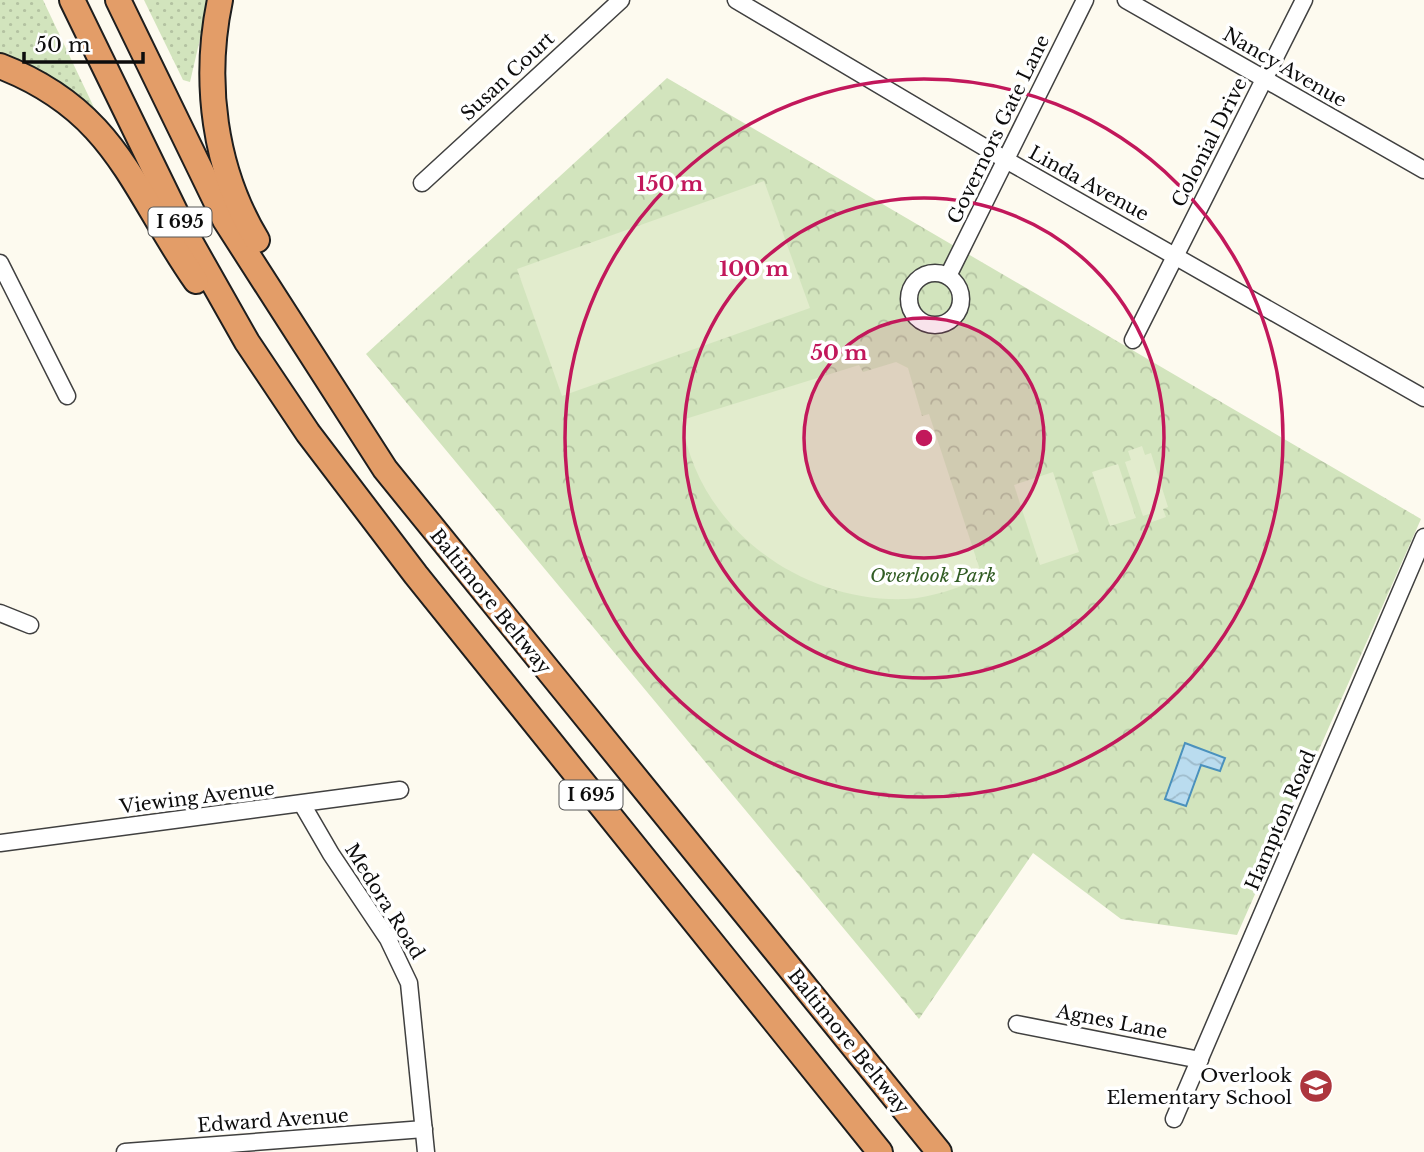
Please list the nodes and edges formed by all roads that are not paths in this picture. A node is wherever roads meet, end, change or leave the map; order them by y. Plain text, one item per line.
1 (72, 0) edge
2 (118, 0) edge
3 (220, 0) edge
4 (621, 0) edge
5 (736, 0) edge
6 (1086, 0) edge
7 (1126, 0) edge
8 (1304, 0) edge
9 (0, 66) edge
10 (1264, 80) junction
11 (1006, 160) junction
12 (1424, 170) edge
13 (422, 183) dead end
14 (1175, 256) junction
15 (0, 263) edge
16 (948, 276) dead end
17 (1133, 340) dead end
18 (320, 367) junction
19 (67, 396) dead end
20 (1424, 398) edge
21 (308, 433) junction
22 (1424, 537) edge
23 (0, 613) edge
24 (30, 625) dead end
25 (400, 790) dead end
26 (302, 804) junction
27 (0, 844) edge
28 (1017, 1024) dead end
29 (1200, 1059) junction
30 (1174, 1119) dead end
31 (424, 1129) junction
32 (125, 1152) edge
33 (426, 1152) edge
34 (880, 1152) edge
35 (939, 1152) edge

1 - 21 highway, I 695
2 - 18 highway, Baltimore Beltway / I 695
3 - 18 highway
4 - 13 street, Susan Court
5 - 11 street, Linda Avenue
6 - 11 street, Governors Gate Lane
7 - 10 street, Nancy Avenue
8 - 10 street, Colonial Drive
9 - 21 highway
10 - 12 street, Nancy Avenue
10 - 14 street, Colonial Drive
11 - 14 street, Linda Avenue
11 - 16 street, Governors Gate Lane
14 - 17 street, Colonial Drive
14 - 20 street, Linda Avenue
15 - 19 street
18 - 35 highway, Baltimore Beltway / I 695
21 - 34 highway, I 695
22 - 29 street, Hampton Road
23 - 24 street
25 - 26 street, Viewing Avenue
26 - 27 street, Viewing Avenue
26 - 31 street, Medora Road
28 - 29 street, Agnes Lane
29 - 30 street, Hampton Road
31 - 32 street, Edward Avenue
31 - 33 street, Medora Road

